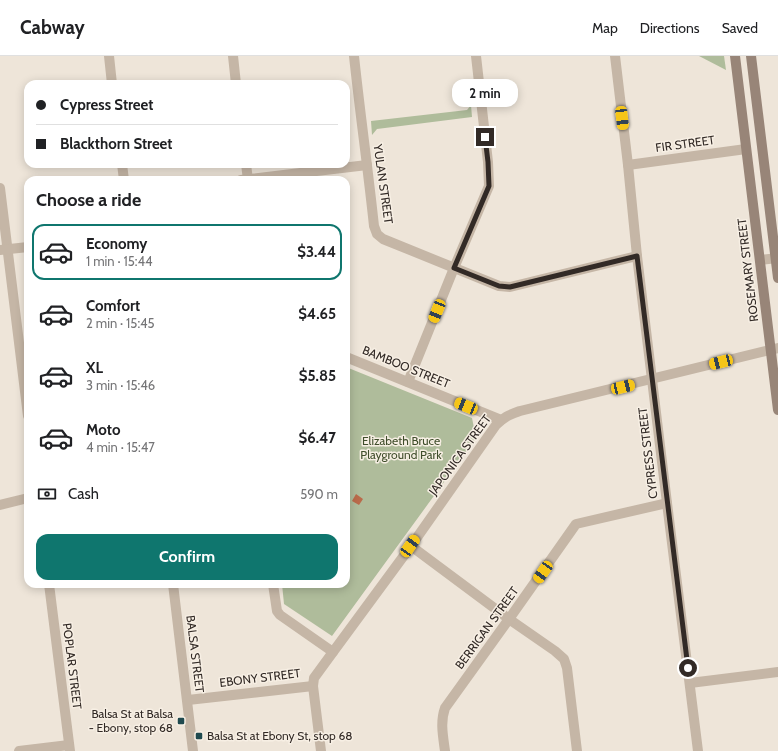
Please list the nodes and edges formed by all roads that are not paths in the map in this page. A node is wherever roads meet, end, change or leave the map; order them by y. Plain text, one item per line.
1 (109, 56) edge
2 (233, 56) edge
3 (354, 56) edge
4 (476, 56) edge
5 (615, 56) edge
6 (751, 57) edge
7 (735, 58) edge
8 (112, 80) edge
9 (236, 80) edge
10 (746, 149) junction
11 (367, 165) junction
12 (628, 165) junction
13 (350, 167) edge
14 (343, 168) edge
15 (278, 176) edge
16 (0, 188) edge
17 (24, 248) edge
18 (4, 250) edge
19 (637, 256) junction
20 (777, 258) edge
21 (760, 260) junction
22 (454, 268) junction
23 (778, 278) edge
24 (774, 349) edge
25 (350, 359) edge
26 (652, 380) junction
27 (408, 382) junction
28 (24, 388) edge
29 (778, 410) edge
30 (501, 420) junction
31 (24, 499) edge
32 (667, 503) junction
33 (0, 505) edge
34 (410, 546) junction
35 (50, 588) edge
36 (174, 588) edge
37 (274, 588) edge
38 (509, 619) junction
39 (333, 652) junction
40 (778, 672) edge
41 (690, 683) junction
42 (312, 686) junction
43 (188, 700) junction
44 (70, 748) edge
45 (19, 751) edge
46 (194, 751) edge
47 (321, 751) edge
48 (445, 751) edge
49 (577, 751) edge
50 (698, 751) edge

1 - 8 street
2 - 9 street
3 - 11 street, YULAN STREET
4 - 22 street
5 - 12 street, CYPRESS STREET
6 - 7 main road
6 - 20 main road
7 - 10 main road, ROSEMARY STREET
10 - 12 street, FIR STREET
10 - 21 main road, ROSEMARY STREET
11 - 13 street
11 - 22 street, YULAN STREET
12 - 19 street, CYPRESS STREET
14 - 15 street
16 - 18 street
17 - 18 street
18 - 28 street
19 - 22 street, YULAN STREET
19 - 26 street, CYPRESS STREET
20 - 21 street
20 - 23 main road
21 - 24 main road, ROSEMARY STREET
22 - 27 street
24 - 26 street, JAPONICA STREET
24 - 29 main road, ROSEMARY STREET
25 - 27 street, BAMBOO STREET
26 - 30 street, JAPONICA STREET
26 - 32 street, CYPRESS STREET
27 - 30 street, BAMBOO STREET
30 - 34 street, JAPONICA STREET
31 - 33 street
32 - 38 street, BERRIGAN STREET
32 - 41 street, CYPRESS STREET
34 - 38 street
34 - 39 street, JAPONICA STREET
35 - 44 street, POPLAR STREET
36 - 43 street, BALSA STREET
37 - 39 street
38 - 48 street, BERRIGAN STREET
38 - 49 street
39 - 42 street, JAPONICA STREET
40 - 41 street
41 - 50 street, CYPRESS STREET
42 - 43 street, EBONY STREET
42 - 47 street
43 - 46 street, BALSA STREET
44 - 45 street

